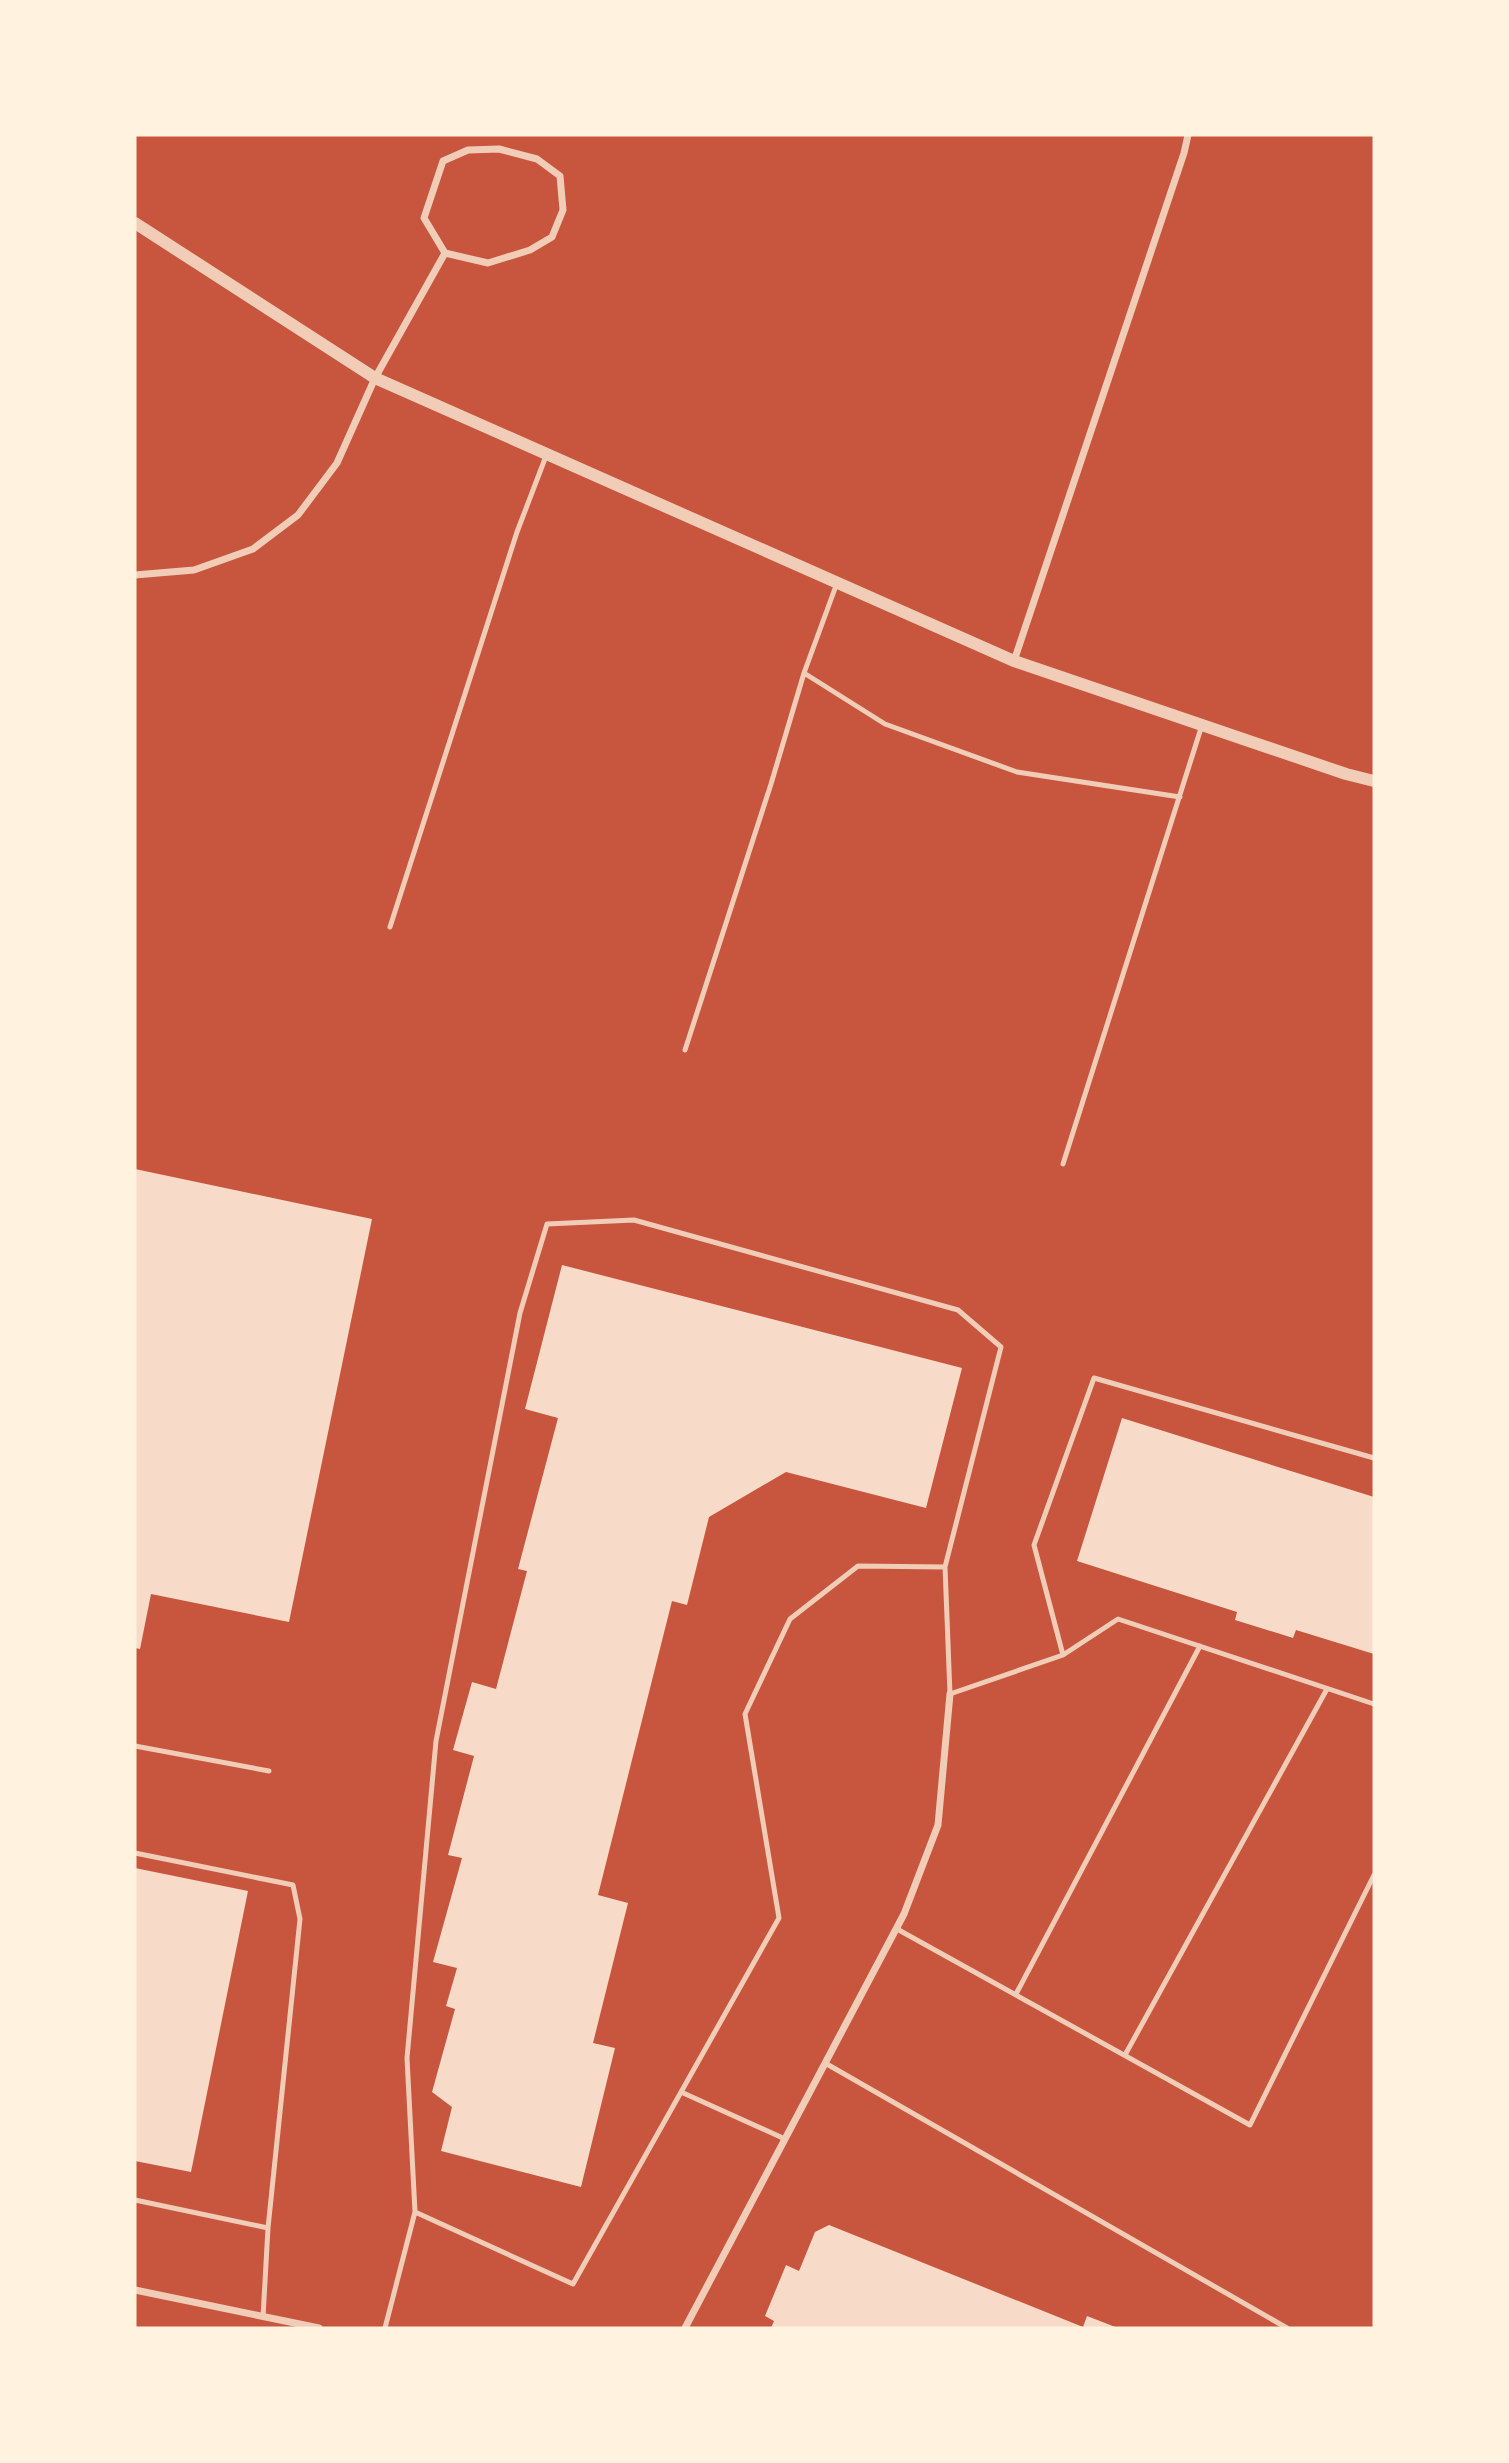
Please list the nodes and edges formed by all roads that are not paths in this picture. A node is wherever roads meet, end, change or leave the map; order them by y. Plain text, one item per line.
1 (1188, 135) edge
2 (135, 223) edge
3 (445, 253) junction
4 (375, 378) junction
5 (547, 453) junction
6 (135, 575) edge
7 (837, 582) junction
8 (1014, 661) junction
9 (804, 673) junction
10 (1202, 725) junction
11 (1374, 781) edge
12 (1180, 797) junction
13 (390, 927) dead end
14 (685, 1050) dead end
15 (1063, 1164) dead end
16 (1374, 1458) edge
17 (945, 1567) junction
18 (1200, 1646) junction
19 (1063, 1655) junction
20 (1327, 1689) junction
21 (950, 1693) junction
22 (1374, 1704) edge
23 (135, 1746) edge
24 (270, 1771) dead end
25 (135, 1853) edge
26 (1374, 1875) edge
27 (897, 1928) junction
28 (1016, 1994) junction
29 (1125, 2055) junction
30 (825, 2063) junction
31 (681, 2092) junction
32 (785, 2138) junction
33 (135, 2200) edge
34 (415, 2212) junction
35 (268, 2228) junction
36 (135, 2290) edge
37 (263, 2317) junction
38 (319, 2328) edge
39 (385, 2328) edge
40 (685, 2328) edge
41 (1287, 2328) edge

1 - 8 street
2 - 4 street
3 - 3 street
3 - 4 street
4 - 5 street
4 - 6 street
5 - 7 street
5 - 13 lane
7 - 8 street
7 - 9 lane
8 - 10 street
9 - 12 lane
9 - 14 lane
10 - 11 street
10 - 12 lane
12 - 15 lane
16 - 19 lane
17 - 21 lane
17 - 31 lane
17 - 34 lane
18 - 19 lane
18 - 20 lane
18 - 28 lane
19 - 21 lane
20 - 22 lane
20 - 29 lane
21 - 27 street
23 - 24 lane
25 - 35 lane
26 - 29 lane
27 - 28 lane
27 - 30 street
28 - 29 lane
30 - 32 street
30 - 41 lane
31 - 32 lane
31 - 34 lane
32 - 40 street
33 - 35 lane
34 - 39 lane
35 - 37 lane
36 - 37 street
37 - 38 street

